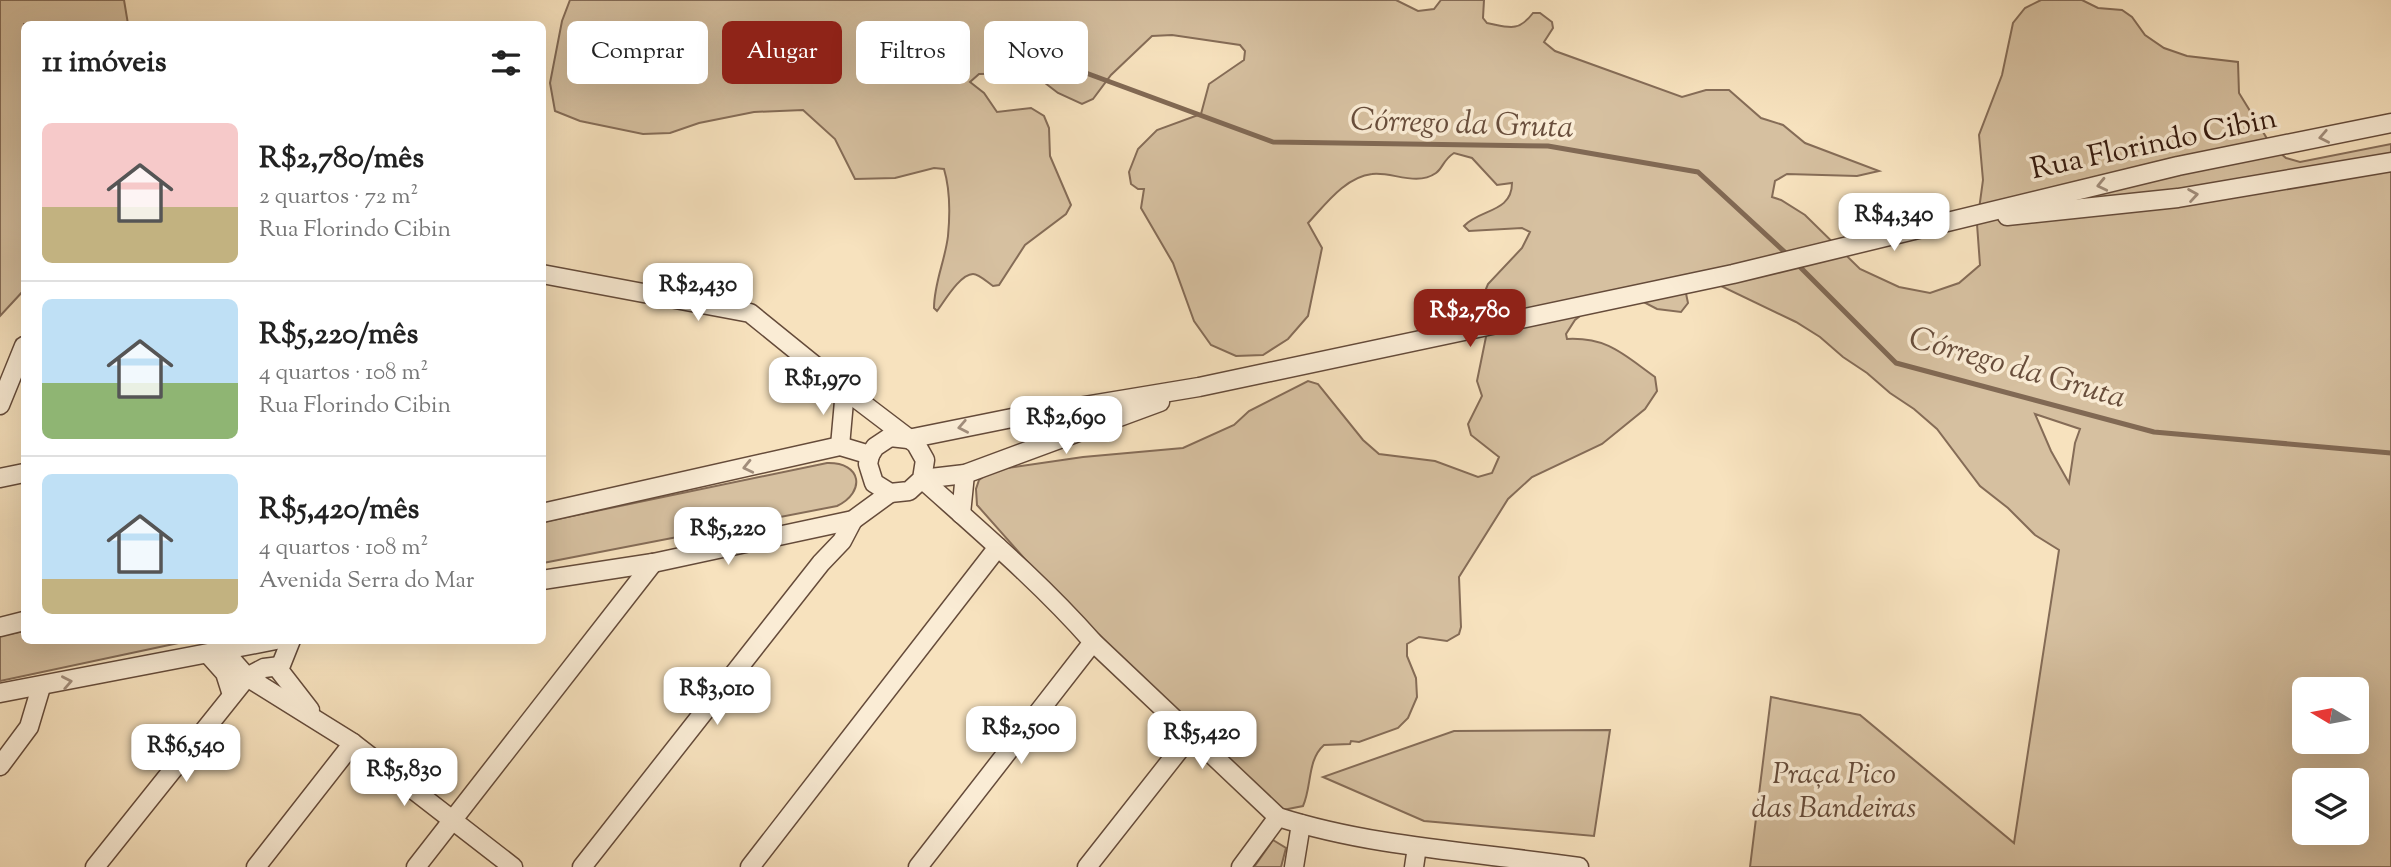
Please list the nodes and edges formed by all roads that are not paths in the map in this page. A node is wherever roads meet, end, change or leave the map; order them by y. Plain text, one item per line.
1 (2391, 124) edge
2 (2391, 162) edge
3 (1930, 225) junction
4 (546, 275) edge
5 (21, 353) edge
6 (1199, 387) junction
7 (845, 390) junction
8 (0, 405) edge
9 (908, 439) junction
10 (840, 446) junction
11 (876, 448) junction
12 (21, 474) edge
13 (965, 474) junction
14 (0, 478) edge
15 (922, 478) junction
16 (890, 493) junction
17 (546, 512) edge
18 (961, 514) junction
19 (853, 520) junction
20 (816, 529) junction
21 (998, 547) junction
22 (653, 563) junction
23 (821, 564) junction
24 (606, 570) junction
25 (546, 579) edge
26 (624, 600) junction
27 (21, 622) edge
28 (0, 627) edge
29 (1093, 642) junction
30 (258, 644) edge
31 (289, 644) edge
32 (216, 653) junction
33 (281, 666) junction
34 (247, 677) junction
35 (41, 687) junction
36 (0, 693) edge
37 (232, 695) junction
38 (316, 719) junction
39 (1191, 735) junction
40 (353, 743) junction
41 (0, 766) edge
42 (1278, 817) junction
43 (452, 821) junction
44 (1301, 824) junction
45 (1417, 847) junction
46 (1559, 866) edge
47 (95, 867) edge
48 (256, 867) edge
49 (416, 867) edge
50 (513, 867) edge
51 (582, 867) edge
52 (750, 867) edge
53 (918, 867) edge
54 (1087, 867) edge
55 (1241, 867) edge
56 (1294, 867) edge
57 (1414, 867) edge
58 (1579, 867) edge

1 -> 3 street, Rua Florindo Cibin
3 -> 2 street, Rua Florindo Cibin
3 - 6 street, Rua Florindo Cibin
4 - 7 street
5 - 8 street
6 -> 9 street, Rua Florindo Cibin
6 - 13 street, Rua Florindo Cibin
7 - 9 street
7 - 10 street
7 - 11 street
9 - 11 street, Rua Florindo Cibin
9 - 15 street
10 - 11 street, Rua Florindo Cibin
10 -> 17 street, Rua Florindo Cibin
11 - 16 street
12 - 14 street
13 - 15 street, Rua Florindo Cibin
13 - 18 street
15 - 16 street
15 - 18 street
16 - 19 street
18 - 21 street
19 - 20 street
19 - 23 street
20 - 22 street
20 - 23 street
21 - 29 street
21 - 52 street
22 - 24 street
22 - 26 street
23 - 51 street
24 - 25 street
24 - 26 street
26 - 43 street
27 - 28 street
29 - 39 street
29 - 53 street
30 - 32 street
31 - 33 street
32 - 34 street
35 -> 32 street
32 - 37 street
33 - 34 street
33 - 38 street
34 - 37 street
34 - 38 street
35 - 36 street
35 - 41 street
37 - 47 street
38 - 40 street
39 - 42 street
39 - 54 street
40 - 43 street
40 - 48 street
42 - 44 street
42 - 55 street
43 - 49 street
43 - 50 street
44 - 45 street
44 - 56 street
45 - 46 street
45 - 57 street
46 - 58 street

